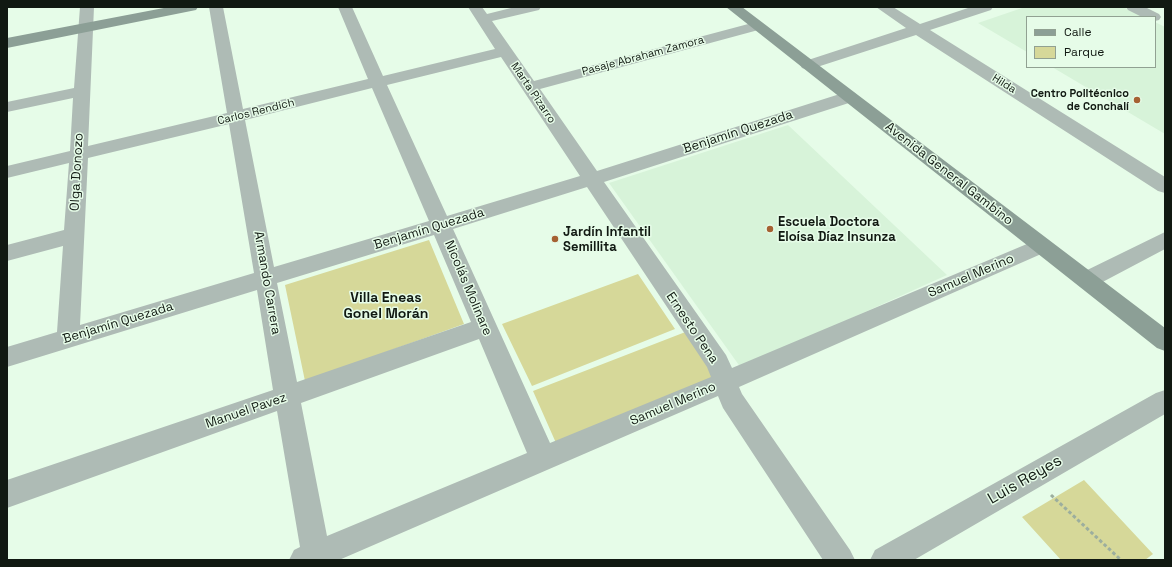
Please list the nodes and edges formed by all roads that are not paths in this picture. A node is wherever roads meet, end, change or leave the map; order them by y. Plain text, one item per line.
1 (87, 7) edge
2 (191, 7) edge
3 (216, 7) edge
4 (345, 7) edge
5 (534, 7) edge
6 (732, 7) edge
7 (883, 7) edge
8 (986, 7) edge
9 (1133, 7) edge
10 (1160, 7) edge
11 (1165, 9) edge
12 (479, 13) edge
13 (1152, 16) edge
14 (757, 26) junction
15 (86, 28) junction
16 (918, 29) junction
17 (7, 43) edge
18 (505, 51) junction
19 (808, 66) junction
20 (378, 82) junction
21 (530, 87) junction
22 (82, 91) junction
23 (849, 97) junction
24 (7, 107) edge
25 (236, 116) junction
26 (78, 154) junction
27 (7, 172) edge
28 (592, 179) junction
29 (1165, 186) edge
30 (441, 225) junction
31 (74, 235) junction
32 (1165, 240) edge
33 (1042, 246) junction
34 (7, 253) edge
35 (266, 278) junction
36 (1087, 280) junction
37 (485, 327) junction
38 (68, 338) junction
39 (1165, 341) edge
40 (7, 357) edge
41 (725, 382) junction
42 (288, 396) junction
43 (1165, 401) edge
44 (543, 459) junction
45 (7, 494) edge
46 (312, 558) edge
47 (840, 560) edge
48 (885, 560) edge

1 - 15 street, Olga Donozo
2 - 15 street
3 - 25 street, Armando Carrera
4 - 20 street, Nicolás Molinare
5 - 12 street
6 - 14 street, Avenida General Gambino
7 - 16 street, Hilda
8 - 16 street
9 - 13 street
10 - 11 street
12 - 18 street, Marta Pizarro
14 - 19 street, Avenida General Gambino
14 - 21 street, Pasaje Abraham Zamora
15 - 17 street
15 - 22 street, Olga Donozo
16 - 19 street
16 - 29 street, Hilda
18 - 20 street, Carlos Rendich
18 - 21 street, Marta Pizarro
19 - 23 street, Avenida General Gambino
20 - 25 street, Carlos Rendich
20 - 30 street, Nicolás Molinare
21 - 28 street, Marta Pizarro
22 - 24 street
22 - 26 street, Olga Donozo
23 - 28 street, Benjamín Quezada
23 - 33 street, Avenida General Gambino
25 - 26 street, Carlos Rendich
25 - 35 street, Armando Carrera
26 - 27 street, Carlos Rendich
26 - 31 street, Olga Donozo
28 - 30 street, Benjamín Quezada
28 - 41 street, Ernesto Pena
30 - 35 street, Benjamín Quezada
30 - 37 street, Nicolás Molinare
31 - 34 street
31 - 38 street, Olga Donozo
32 - 36 street
33 - 36 street, Avenida General Gambino
33 - 41 street, Samuel Merino
35 - 38 street, Benjamín Quezada
35 - 42 street, Armando Carrera
36 - 39 street, Avenida General Gambino
37 - 42 street, Manuel Pavez
37 - 44 street, Nicolás Molinare
38 - 40 street, Benjamín Quezada
41 - 44 street, Samuel Merino
41 - 47 street, Ernesto Pena
42 - 45 street, Manuel Pavez
42 - 46 street, Armando Carrera
43 - 48 street, Luis Reyes
44 - 46 street, Samuel Merino

